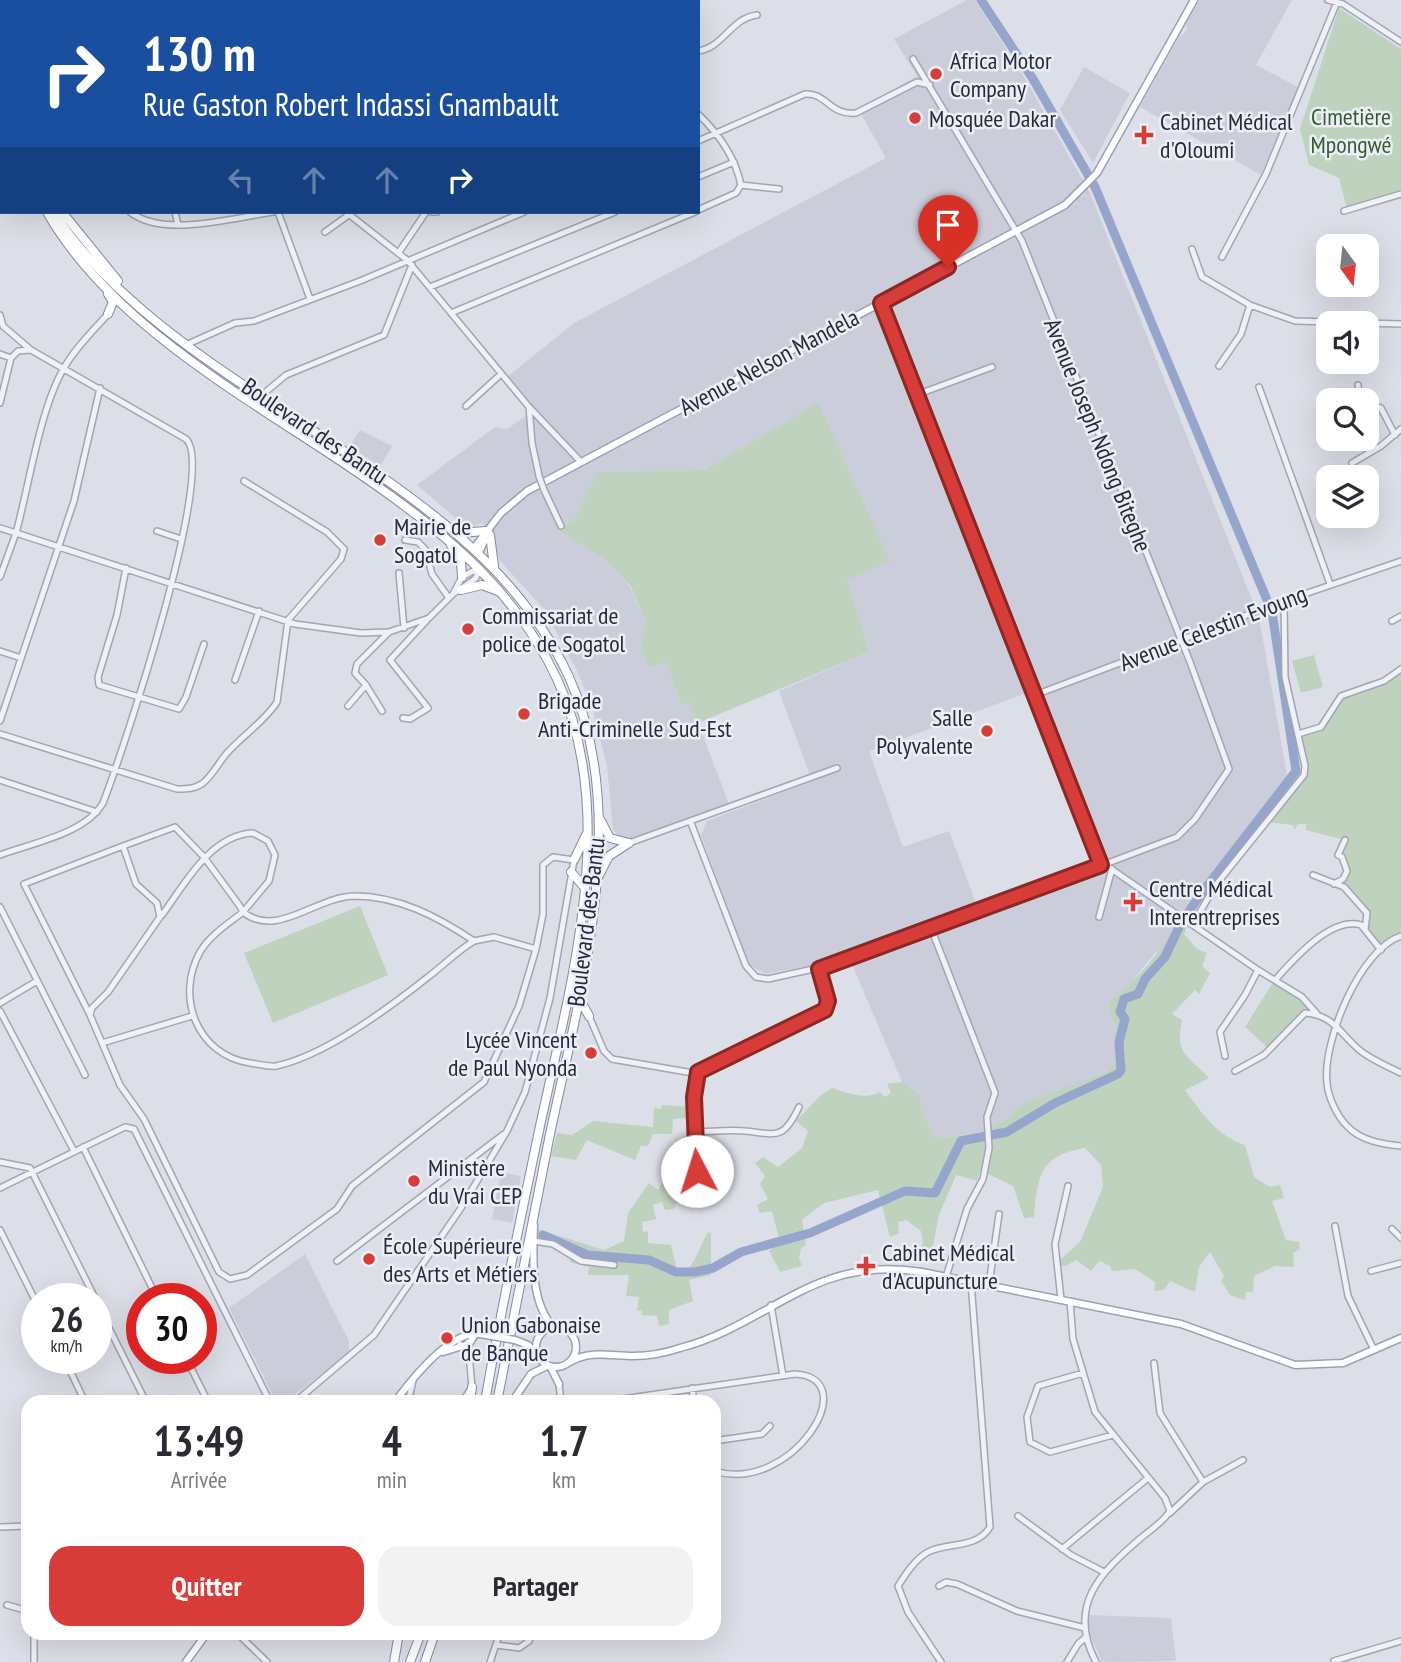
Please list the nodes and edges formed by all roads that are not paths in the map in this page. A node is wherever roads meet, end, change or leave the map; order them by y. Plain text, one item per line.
1 (1194, 0) edge
2 (1328, 0) edge
3 (1337, 2) junction
4 (758, 15) dead end
5 (1401, 43) edge
6 (700, 50) edge
7 (913, 59) dead end
8 (930, 85) junction
9 (700, 116) edge
10 (718, 133) junction
11 (700, 140) edge
12 (734, 162) junction
13 (700, 176) edge
14 (741, 186) junction
15 (779, 189) dead end
16 (1401, 194) edge
17 (700, 209) edge
18 (1344, 211) dead end
19 (42, 214) edge
20 (48, 214) edge
21 (55, 214) edge
22 (64, 214) edge
23 (133, 214) edge
24 (175, 214) edge
25 (212, 214) edge
26 (258, 214) edge
27 (273, 214) edge
28 (347, 214) edge
29 (349, 214) edge
30 (425, 214) edge
31 (519, 214) edge
32 (610, 214) edge
33 (689, 214) edge
34 (214, 220) junction
35 (178, 225) junction
36 (1016, 230) junction
37 (325, 232) dead end
38 (1192, 249) dead end
39 (399, 252) junction
40 (1222, 257) dead end
41 (407, 260) junction
42 (412, 265) junction
43 (103, 282) junction
44 (430, 287) junction
45 (111, 295) junction
46 (310, 299) junction
47 (881, 303) junction
48 (1250, 305) junction
49 (451, 313) junction
50 (108, 314) joint
51 (0, 315) edge
52 (154, 319) junction
53 (1401, 324) edge
54 (188, 344) junction
55 (31, 350) junction
56 (0, 354) edge
57 (11, 358) junction
58 (1219, 366) dead end
59 (992, 367) dead end
60 (63, 368) junction
61 (501, 374) junction
62 (1358, 385) dead end
63 (1259, 387) dead end
64 (100, 388) junction
65 (1358, 388) edge
66 (262, 395) junction
67 (916, 395) junction
68 (0, 403) edge
69 (466, 406) dead end
70 (529, 407) junction
71 (1379, 408) edge
72 (1401, 429) edge
73 (1395, 435) junction
74 (581, 463) junction
75 (1352, 463) dead end
76 (244, 481) dead end
77 (561, 526) dead end
78 (0, 528) edge
79 (157, 531) dead end
80 (488, 531) junction
81 (16, 533) junction
82 (458, 533) junction
83 (181, 539) junction
84 (448, 539) junction
85 (405, 540) dead end
86 (60, 546) junction
87 (477, 550) junction
88 (1401, 559) edge
89 (494, 566) junction
90 (126, 568) junction
91 (399, 573) dead end
92 (0, 577) edge
93 (462, 577) junction
94 (173, 583) junction
95 (1330, 584) junction
96 (502, 593) junction
97 (454, 594) junction
98 (1280, 602) junction
99 (259, 611) junction
100 (1401, 616) edge
101 (429, 618) junction
102 (288, 621) junction
103 (1392, 621) dead end
104 (404, 628) junction
105 (388, 632) junction
106 (1181, 640) junction
107 (204, 644) dead end
108 (0, 652) edge
109 (21, 658) junction
110 (1401, 670) edge
111 (235, 680) dead end
112 (366, 685) junction
113 (1035, 695) junction
114 (140, 698) junction
115 (348, 706) dead end
116 (382, 711) dead end
117 (402, 718) dead end
118 (0, 721) edge
119 (0, 734) edge
120 (1298, 734) junction
121 (836, 768) dead end
122 (116, 769) junction
123 (0, 780) edge
124 (97, 812) junction
125 (598, 814) junction
126 (691, 823) junction
127 (588, 832) junction
128 (1345, 840) dead end
129 (629, 843) junction
130 (123, 846) junction
131 (0, 855) edge
132 (204, 858) junction
133 (574, 860) junction
134 (1103, 865) junction
135 (1112, 869) junction
136 (571, 873) junction
137 (1313, 875) dead end
138 (596, 882) junction
139 (1334, 884) junction
140 (584, 888) junction
141 (0, 907) edge
142 (243, 912) junction
143 (160, 917) junction
144 (1099, 917) dead end
145 (1196, 919) dead end
146 (931, 929) junction
147 (1365, 930) junction
148 (1401, 936) edge
149 (474, 941) junction
150 (536, 949) junction
151 (1381, 950) junction
152 (819, 969) junction
153 (1258, 970) junction
154 (1276, 979) junction
155 (37, 981) junction
156 (579, 998) junction
157 (0, 1003) edge
158 (0, 1011) edge
159 (1317, 1014) junction
160 (90, 1015) junction
161 (192, 1016) junction
162 (589, 1016) junction
163 (574, 1018) junction
164 (1337, 1024) junction
165 (102, 1043) junction
166 (1225, 1056) dead end
167 (1235, 1071) dead end
168 (698, 1072) junction
169 (1401, 1073) edge
170 (85, 1075) dead end
171 (799, 1107) dead end
172 (507, 1131) junction
173 (694, 1132) junction
174 (83, 1146) junction
175 (1401, 1146) edge
176 (485, 1148) junction
177 (74, 1151) junction
178 (495, 1154) junction
179 (0, 1162) edge
180 (32, 1172) junction
181 (728, 1174) dead end
182 (1068, 1186) dead end
183 (0, 1188) edge
184 (535, 1214) junction
185 (999, 1214) dead end
186 (1335, 1226) dead end
187 (1392, 1229) dead end
188 (0, 1230) edge
189 (1401, 1238) edge
190 (534, 1241) junction
191 (337, 1261) dead end
192 (1401, 1263) edge
193 (614, 1265) dead end
194 (1371, 1271) dead end
195 (946, 1277) junction
196 (971, 1282) junction
197 (26, 1283) edge
198 (87, 1283) edge
199 (150, 1283) edge
200 (989, 1285) junction
201 (1061, 1299) junction
202 (1070, 1301) junction
203 (771, 1305) junction
204 (553, 1327) junction
205 (478, 1333) junction
206 (112, 1334) edge
207 (540, 1334) junction
208 (463, 1335) junction
209 (1401, 1338) edge
210 (519, 1341) junction
211 (575, 1341) junction
212 (465, 1346) junction
213 (1374, 1350) junction
214 (441, 1352) junction
215 (536, 1353) junction
216 (593, 1354) junction
217 (1154, 1363) dead end
218 (567, 1364) junction
219 (548, 1366) junction
220 (1083, 1373) junction
221 (72, 1374) edge
222 (195, 1374) edge
223 (783, 1376) junction
224 (414, 1378) junction
225 (559, 1384) junction
226 (472, 1387) junction
227 (692, 1388) junction
228 (82, 1395) edge
229 (142, 1395) edge
230 (205, 1395) edge
231 (267, 1395) edge
232 (303, 1395) edge
233 (401, 1395) edge
234 (410, 1395) edge
235 (467, 1395) edge
236 (471, 1395) edge
237 (486, 1395) edge
238 (498, 1395) edge
239 (517, 1395) edge
240 (560, 1395) edge
241 (647, 1395) edge
242 (693, 1395) edge
243 (770, 1426) dead end
244 (1113, 1435) junction
245 (721, 1440) edge
246 (1242, 1460) dead end
247 (721, 1472) edge
248 (1148, 1478) junction
249 (1203, 1482) junction
250 (1167, 1515) junction
251 (1017, 1516) dead end
252 (21, 1526) edge
253 (0, 1527) edge
254 (1062, 1549) junction
255 (1104, 1572) junction
256 (939, 1586) dead end
257 (7, 1605) dead end
258 (21, 1609) edge
259 (1084, 1628) junction
260 (1086, 1637) junction
261 (34, 1640) edge
262 (201, 1640) edge
263 (244, 1640) edge
264 (398, 1640) edge
265 (418, 1640) edge
266 (433, 1640) edge
267 (497, 1640) edge
268 (530, 1640) edge
269 (1401, 1641) edge
270 (496, 1644) junction
271 (1334, 1661) edge
272 (34, 1662) edge
273 (186, 1662) edge
274 (267, 1662) edge
275 (394, 1662) edge
276 (410, 1662) edge
277 (425, 1662) edge
278 (490, 1662) edge
279 (941, 1662) edge
280 (1067, 1662) edge
281 (1096, 1662) edge

1 - 36 main road, Avenue Nelson Mandela
2 - 3 street
3 - 5 street
3 - 40 street
4 - 6 street
7 - 8 street, Avenue Joseph Ndong Biteghe
8 - 10 street
8 - 36 street, Avenue Joseph Ndong Biteghe
9 - 10 street
10 - 11 street
10 - 12 street
12 - 13 street
12 - 14 street
14 - 15 street
14 - 17 street
16 - 18 street
19 - 43 highway
20 - 43 highway
21 - 43 highway
22 - 52 highway
23 - 35 street
24 - 35 street
25 - 34 street
26 - 34 street
27 - 46 street
28 - 37 street
29 - 39 street
30 - 39 street
31 - 41 street
32 - 44 street
33 - 49 street
34 - 35 street
36 - 47 main road, Avenue Nelson Mandela
36 - 106 street, Avenue Joseph Ndong Biteghe
38 - 48 street
39 - 41 street
41 - 42 street
41 - 46 street
42 - 44 street
42 - 66 street
43 - 45 highway, Boulevard des Bantu
43 - 52 highway, Boulevard des Bantu
44 - 49 street
45 - 50 highway
45 - 84 highway, Boulevard des Bantu
46 - 54 street
47 - 67 street
47 - 74 main road, Avenue Nelson Mandela
48 - 53 street
48 - 58 street
49 - 61 street
50 - 60 street
51 - 55 street
52 - 54 highway, Boulevard des Bantu
54 - 66 highway, Boulevard des Bantu
55 - 57 street
55 - 60 street
56 - 57 street
57 - 68 street
59 - 67 street
60 - 64 street
60 - 81 street
61 - 69 street
61 - 70 street
62 - 65 street
63 - 95 street
64 - 83 street
64 - 86 street
66 - 82 highway, Boulevard des Bantu
67 - 113 street
70 - 74 street
70 - 77 street, bridge
71 - 73 street
72 - 73 street
73 - 75 street
74 - 80 main road, Avenue Nelson Mandela
76 - 102 street
78 - 81 street
79 - 83 street
80 - 82 highway
80 - 87 main road, Avenue Nelson Mandela
80 - 89 highway
81 - 86 street
81 - 92 street
82 - 87 highway, Boulevard des Bantu
83 - 94 street
84 - 93 highway
84 - 96 highway, Boulevard des Bantu
85 - 97 street
86 - 90 street
86 - 109 street
87 - 89 highway, Boulevard des Bantu
88 - 95 street, Avenue Celestin Evoung
89 - 125 highway, Boulevard des Bantu
90 - 94 street
90 - 114 street
91 - 104 street
93 - 97 street
93 - 97 street
94 - 99 street
94 - 114 street
95 - 98 street, Avenue Celestin Evoung
96 - 97 highway
96 - 127 highway, Boulevard des Bantu
97 - 101 street
98 - 106 street, Avenue Celestin Evoung
98 - 120 street
99 - 102 street
99 - 111 street
100 - 103 street
101 - 104 street
101 - 117 street
102 - 105 street
102 - 122 street
104 - 105 street
105 - 112 street
106 - 113 street, Avenue Celestin Evoung
106 - 134 street, Avenue Joseph Ndong Biteghe
107 - 114 street
108 - 109 street
109 - 118 street
110 - 120 street
112 - 115 street
112 - 116 street
113 - 134 street
114 - 122 street
119 - 122 street
120 - 145 street
121 - 126 street
122 - 124 street
123 - 124 street
124 - 131 street
125 - 129 highway
125 - 138 highway, Boulevard des Bantu
126 - 129 street
126 - 152 street
127 - 133 highway
127 - 140 highway, Boulevard des Bantu
128 - 139 street
129 - 138 highway
130 - 132 street
130 - 143 street
130 - 160 street
132 - 142 street
132 - 142 street
132 - 143 street
133 - 136 street
133 - 150 street
134 - 135 street
134 - 146 street
135 - 144 street
135 - 153 street
136 - 140 highway
136 - 172 street
137 - 139 street
138 - 156 highway, Boulevard des Bantu
139 - 147 street
140 - 237 highway, Boulevard des Bantu
141 - 155 street
142 - 149 street
142 - 161 street
143 - 160 street
146 - 152 street
146 - 195 street
147 - 151 street
147 - 154 street
148 - 151 street
149 - 150 street
149 - 161 street
150 - 165 street
151 - 164 street
152 - 168 street
153 - 154 street
153 - 166 street
154 - 159 street
155 - 157 street
155 - 170 street
156 - 162 highway
156 - 163 highway, Boulevard des Bantu
158 - 177 street
159 - 164 street
159 - 167 street
160 - 165 street
161 - 165 street
162 - 163 highway
162 - 168 street
163 - 184 highway, Boulevard des Bantu
164 - 169 street
164 - 175 street
168 - 173 street
171 - 173 street
172 - 176 street
172 - 178 street
173 - 181 street
174 - 177 street
174 - 199 street
174 - 231 street
176 - 178 street
176 - 191 street
177 - 180 street
178 - 232 street
179 - 180 street
180 - 183 street
180 - 198 street
182 - 201 street
184 - 190 main road
184 - 238 highway, Boulevard des Bantu
185 - 200 street
186 - 213 street
187 - 189 street
188 - 197 street
190 - 193 street
190 - 204 main road
192 - 194 street
195 - 196 main road
195 - 203 main road
196 - 200 main road
196 - 279 street
200 - 201 main road
201 - 202 main road
202 - 213 main road
202 - 220 street
203 - 216 main road
203 - 223 street
204 - 207 main road
204 - 211 main road
205 - 208 main road
205 - 210 main road, bridge
205 - 212 main road
206 - 229 street
207 - 210 main road
207 - 215 main road
208 - 212 street
208 - 214 main road
209 - 213 main road
210 - 215 main road
211 - 216 main road
211 - 218 main road
212 - 214 main road
212 - 226 street
214 - 224 main road
215 - 219 main road
216 - 218 main road
217 - 249 street
218 - 219 main road
218 - 225 main road
219 - 225 main road
219 - 239 main road
220 - 244 street
220 - 244 street
221 - 228 street
222 - 230 street
223 - 227 street
223 - 247 street
224 - 233 main road
224 - 234 street
225 - 240 street
226 - 235 street
226 - 236 highway
227 - 241 street
227 - 242 street
243 - 245 street
244 - 248 street
246 - 249 street
248 - 250 street
248 - 254 street
249 - 250 street
250 - 255 street
251 - 254 street
252 - 253 street
254 - 255 street
255 - 259 street
256 - 259 street
257 - 258 street
259 - 260 street
260 - 280 street
260 - 281 street
261 - 272 street
262 - 273 main road
263 - 274 street
264 - 275 highway
265 - 276 highway
266 - 277 highway
267 - 270 street
268 - 270 street
269 - 271 street
270 - 278 street

